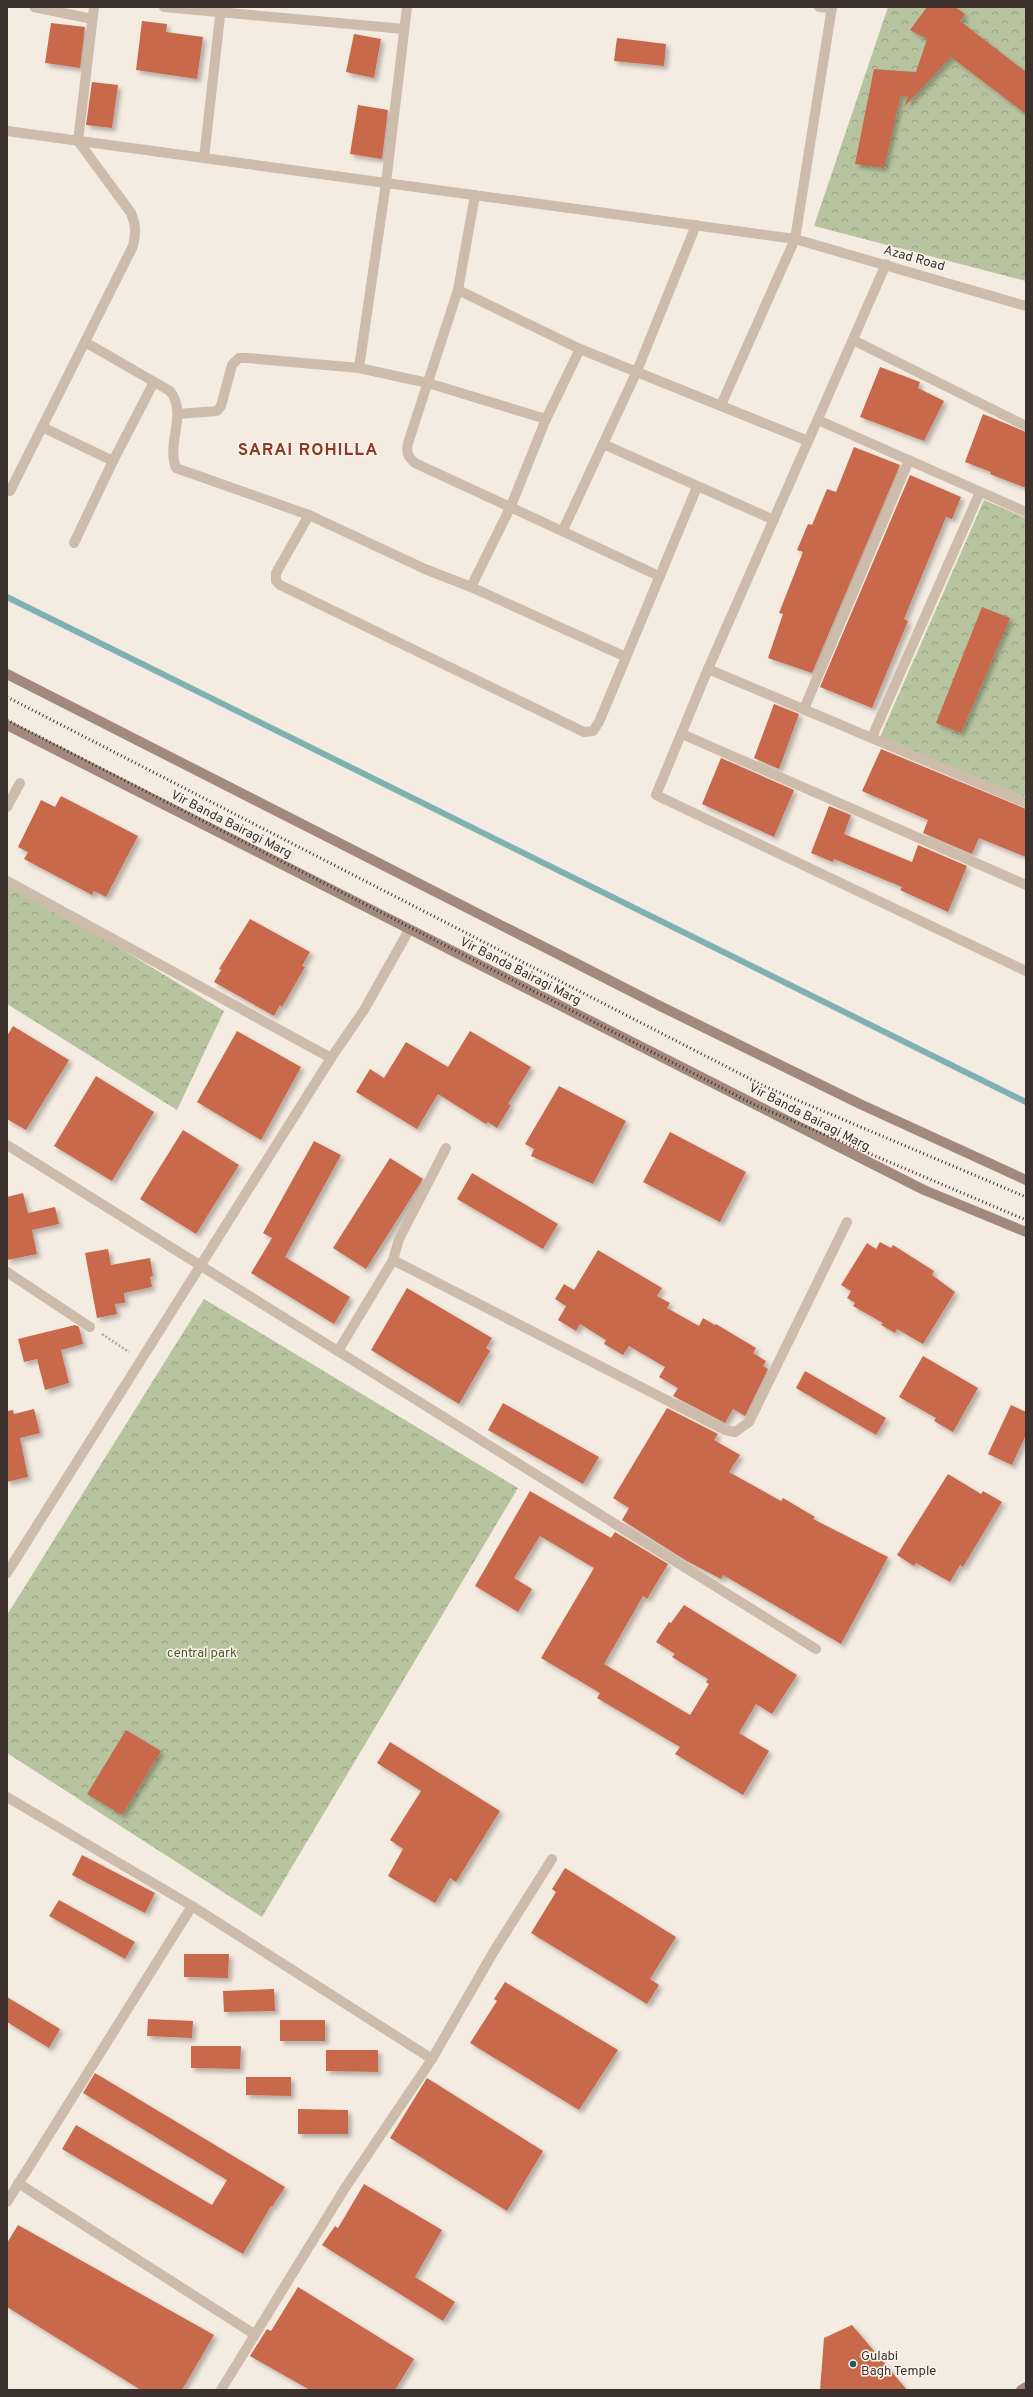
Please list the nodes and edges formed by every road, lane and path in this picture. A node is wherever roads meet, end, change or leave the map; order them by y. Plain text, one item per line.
1 (34, 7) edge
2 (94, 7) edge
3 (164, 7) edge
4 (407, 7) edge
5 (819, 7) edge
6 (832, 8) edge
7 (220, 10) edge
8 (92, 19) junction
9 (404, 29) junction
10 (7, 131) edge
11 (78, 141) junction
12 (204, 158) junction
13 (386, 183) junction
14 (475, 195) junction
15 (696, 225) junction
16 (795, 239) junction
17 (886, 264) junction
18 (458, 290) junction
19 (1026, 306) edge
20 (853, 340) junction
21 (85, 342) junction
22 (580, 349) junction
23 (359, 368) junction
24 (637, 371) junction
25 (154, 382) junction
26 (428, 383) junction
27 (721, 405) junction
28 (178, 414) junction
29 (546, 419) junction
30 (818, 420) junction
31 (1026, 426) edge
32 (42, 427) junction
33 (808, 441) junction
34 (603, 444) junction
35 (909, 460) junction
36 (113, 461) junction
37 (697, 487) junction
38 (10, 490) dead end
39 (980, 492) junction
40 (511, 506) junction
41 (1026, 512) edge
42 (309, 515) junction
43 (774, 520) junction
44 (563, 530) junction
45 (74, 544) dead end
46 (659, 576) junction
47 (471, 587) junction
48 (626, 657) junction
49 (708, 669) junction
50 (7, 674) edge
51 (804, 709) junction
52 (7, 725) edge
53 (682, 734) junction
54 (872, 737) junction
55 (20, 783) dead end
56 (1026, 803) edge
57 (7, 807) edge
58 (7, 881) edge
59 (1026, 885) edge
60 (409, 930) junction
61 (1026, 970) edge
62 (331, 1058) junction
63 (7, 1145) edge
64 (446, 1148) dead end
65 (1026, 1180) edge
66 (846, 1222) dead end
67 (1026, 1232) edge
68 (393, 1260) junction
69 (201, 1265) junction
70 (7, 1272) edge
71 (90, 1327) joint
72 (338, 1351) junction
73 (141, 1360) junction
74 (7, 1573) edge
75 (816, 1648) dead end
76 (7, 1797) edge
77 (552, 1859) dead end
78 (192, 1906) junction
79 (432, 2059) junction
80 (18, 2183) junction
81 (7, 2202) edge
82 (254, 2334) junction
83 (1026, 2387) edge
84 (221, 2390) edge
85 (1021, 2390) edge

1 - 8 street
2 - 8 street
3 - 7 street
4 - 9 street
5 - 6 street
6 - 16 street
7 - 9 street
7 - 12 street
8 - 11 street
9 - 13 street
10 - 11 street, Azad Road
11 - 12 street, Azad Road
11 - 21 street
12 - 13 street, Azad Road
13 - 14 street, Azad Road
13 - 23 street
14 - 15 street, Azad Road
14 - 18 street
15 - 16 street, Azad Road
15 - 24 street
16 - 17 street, Azad Road
16 - 27 street
17 - 19 street, Azad Road
17 - 20 street
18 - 22 street
18 - 26 street
20 - 30 street
20 - 31 street
21 - 25 street
21 - 32 street
22 - 24 street
22 - 29 street
23 - 26 street
23 - 28 street
24 - 27 street
24 - 34 street
25 - 28 street
25 - 36 street
26 - 29 street
26 - 40 street
27 - 33 street
28 - 42 street
29 - 40 street
30 - 33 street
30 - 35 street
32 - 36 street
32 - 38 street
33 - 43 street
34 - 37 street
34 - 44 street
35 - 39 street
35 - 51 street
36 - 45 street
37 - 43 street
37 - 46 street
39 - 41 street
39 - 54 street
40 - 44 street
40 - 47 street
42 - 47 street
42 - 48 street
43 - 49 street
44 - 46 street
46 - 48 street
47 - 48 street
49 - 51 street
49 - 53 street
50 - 65 main road
51 - 54 street
52 - 60 main road, Vir Banda Bairagi Marg
53 - 59 street
53 - 61 street
54 - 56 street
55 - 57 street
58 - 62 street
60 - 62 street
60 - 67 main road, Vir Banda Bairagi Marg
62 - 69 street
63 - 69 street
64 - 68 street
66 - 68 street
68 - 72 street
69 - 72 street
69 - 73 street
70 - 71 street
71 - 73 path
72 - 75 street
73 - 74 street
76 - 78 street
77 - 79 street
78 - 79 street
78 - 80 street
79 - 82 street
80 - 81 street
80 - 82 street
82 - 84 street
83 - 85 main road

